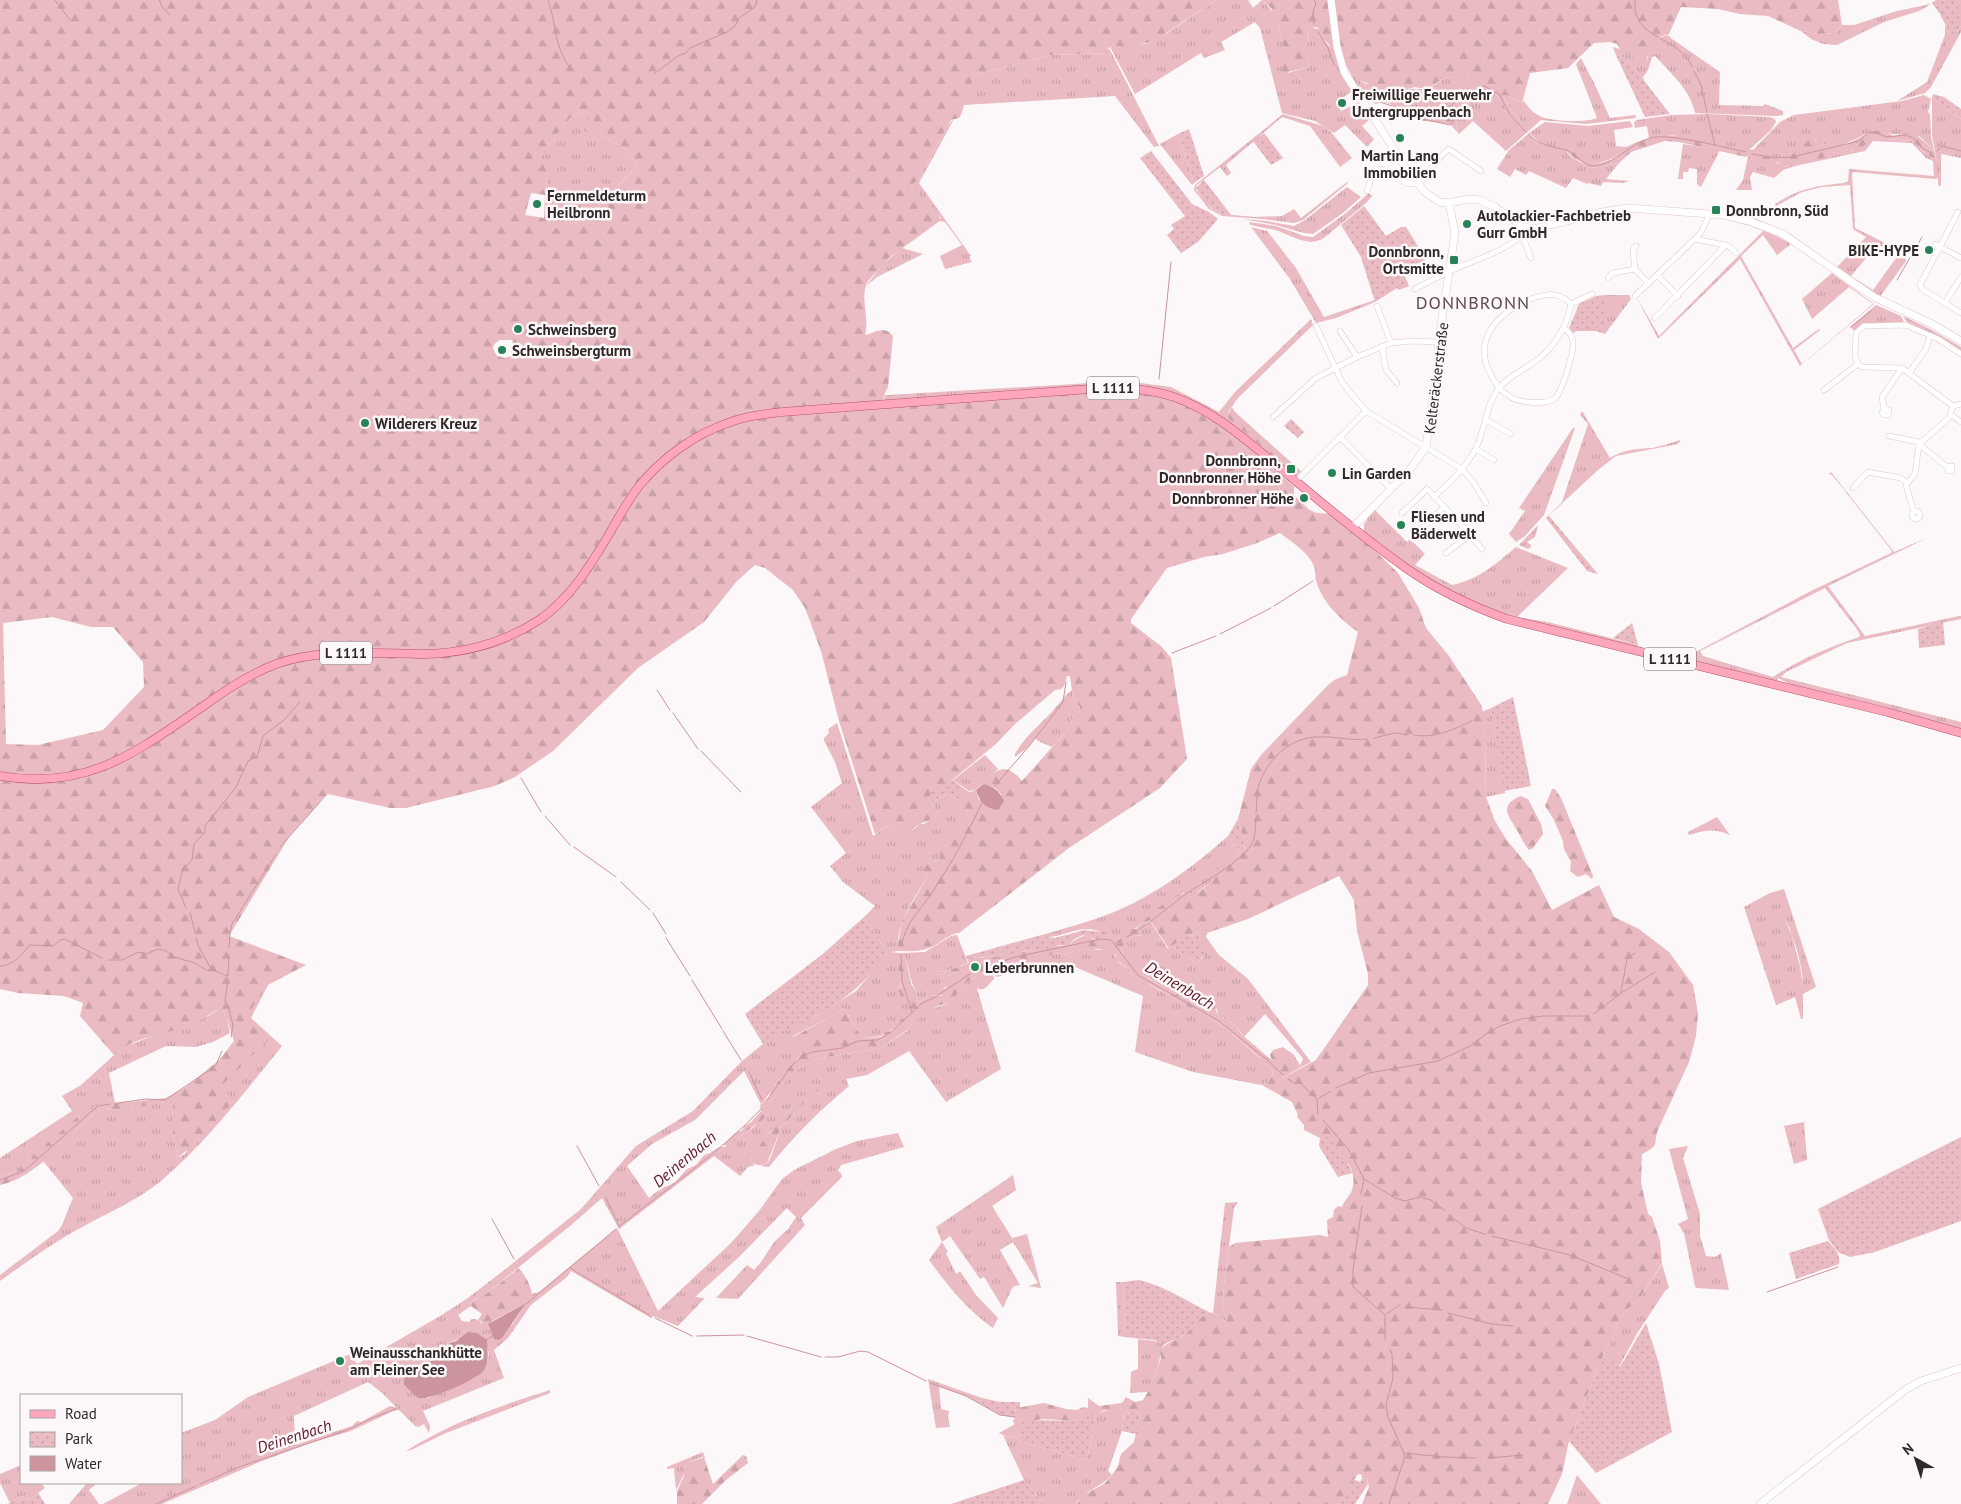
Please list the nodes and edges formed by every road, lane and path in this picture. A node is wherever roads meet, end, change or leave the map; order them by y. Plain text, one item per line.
1 (1331, 0) edge
2 (1482, 171) dead end
3 (1418, 184) junction
4 (1367, 191) dead end
5 (1449, 203) junction
6 (1958, 212) dead end
7 (1710, 214) junction
8 (1528, 228) junction
9 (1522, 235) junction
10 (1694, 240) junction
11 (1726, 245) junction
12 (1937, 245) junction
13 (1636, 246) dead end
14 (1736, 253) dead end
15 (1531, 258) dead end
16 (1961, 258) edge
17 (1634, 269) junction
18 (1450, 271) junction
19 (1658, 276) junction
20 (1961, 277) edge
21 (1608, 278) dead end
22 (1649, 284) junction
23 (1415, 289) dead end
24 (1592, 294) dead end
25 (1635, 296) dead end
26 (1678, 296) junction
27 (1945, 302) junction
28 (1571, 304) junction
29 (1377, 306) dead end
30 (1961, 312) edge
31 (1655, 318) dead end
32 (1316, 326) dead end
33 (1564, 328) junction
34 (1340, 331) dead end
35 (1930, 336) junction
36 (1961, 341) edge
37 (1439, 342) junction
38 (1391, 343) junction
39 (1382, 346) junction
40 (1961, 354) edge
41 (1357, 358) junction
42 (1858, 364) junction
43 (1335, 368) junction
44 (1902, 368) junction
45 (1909, 372) junction
46 (1397, 384) dead end
47 (1500, 388) junction
48 (1824, 390) dead end
49 (1961, 404) edge
50 (1953, 406) junction
51 (1884, 409) dead end
52 (1366, 411) junction
53 (1951, 415) junction
54 (1273, 417) dead end
55 (1486, 420) junction
56 (1961, 422) edge
57 (1511, 434) dead end
58 (1889, 436) dead end
59 (1340, 437) junction
60 (1919, 443) junction
61 (1426, 447) junction
62 (1476, 449) junction
63 (1494, 460) dead end
64 (1947, 467) dead end
65 (1462, 469) junction
66 (1296, 481) junction
67 (1907, 483) junction
68 (1853, 488) dead end
69 (1391, 489) junction
70 (1434, 496) junction
71 (1486, 503) dead end
72 (1444, 507) junction
73 (1914, 512) dead end
74 (1402, 513) dead end
75 (1353, 527) junction
76 (1470, 534) junction
77 (1415, 535) dead end
78 (1482, 549) dead end
79 (1446, 553) dead end
80 (1961, 733) edge
81 (0, 776) edge
82 (1961, 1368) edge
83 (1760, 1504) edge

1 - 3 street
2 - 3 street
3 - 4 street
3 - 5 street
5 - 8 street
5 - 18 street, Kelteräckerstraße
6 - 12 street
7 - 8 street
7 - 10 street
7 - 36 street
8 - 9 street
9 - 15 street
9 - 18 street
10 - 11 street
10 - 19 street
11 - 14 street
11 - 26 street
12 - 16 street
12 - 27 street
13 - 17 street
17 - 21 street
17 - 22 street
18 - 23 street
18 - 37 street, Kelteräckerstraße
19 - 22 street
19 - 26 street
20 - 27 street
22 - 25 street
24 - 28 street
26 - 31 street
27 - 30 street
28 - 33 street
28 - 47 street
29 - 38 street
32 - 43 street
33 - 47 street
33 - 47 street
34 - 41 street
35 - 40 street
35 - 42 street
35 - 45 street
37 - 38 street
37 - 61 street, Kelteräckerstraße
38 - 39 street
39 - 41 street
39 - 46 street
41 - 43 street
42 - 44 street
42 - 48 street
43 - 52 street
43 - 54 street
44 - 45 street
44 - 51 street
45 - 50 street
47 - 55 street
49 - 50 street
50 - 53 street
52 - 59 street
52 - 61 street
53 - 56 street
53 - 60 street
55 - 57 street
55 - 62 street
58 - 60 street
59 - 66 street
59 - 69 street
60 - 64 street
60 - 67 street
61 - 65 street
61 - 69 street, Kelteräckerstraße
62 - 63 street
62 - 65 street
65 - 70 street
65 - 71 street
66 - 75 main road, L 1111
66 - 81 main road, L 1111
67 - 68 street
67 - 73 street
69 - 75 street, Kelteräckerstraße
70 - 72 street
70 - 74 street
72 - 76 street
72 - 77 street
75 - 80 main road, L 1111
76 - 78 street
76 - 79 street
82 - 83 street

